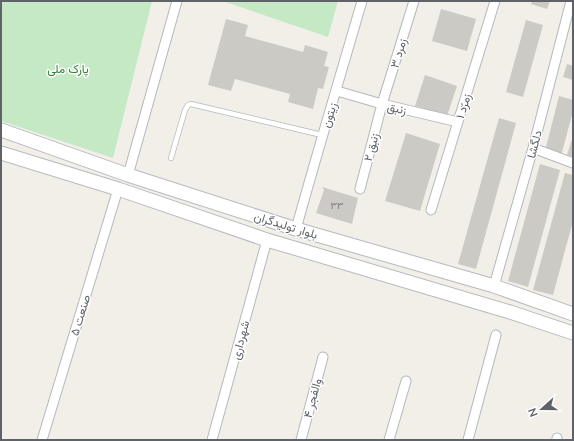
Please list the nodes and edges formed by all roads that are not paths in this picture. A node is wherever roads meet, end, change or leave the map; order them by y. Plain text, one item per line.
1 (177, 1) edge
2 (362, 1) edge
3 (414, 1) edge
4 (495, 1) edge
5 (571, 1) edge
6 (337, 91) junction
7 (382, 104) junction
8 (458, 122) junction
9 (1, 130) edge
10 (322, 135) junction
11 (533, 148) junction
12 (1, 153) edge
13 (171, 158) dead end
14 (573, 163) edge
15 (128, 175) junction
16 (118, 189) junction
17 (360, 189) dead end
18 (431, 210) dead end
19 (296, 229) junction
20 (267, 240) junction
21 (494, 286) junction
22 (573, 314) edge
23 (573, 333) edge
24 (496, 335) dead end
25 (323, 357) dead end
26 (406, 381) dead end
27 (42, 440) edge
28 (212, 440) edge
29 (301, 440) edge
30 (389, 440) edge
31 (468, 440) edge

1 - 15 street
2 - 6 street, زیتون
3 - 7 street, زمرد ۳
4 - 8 street, زمرّد ۱
5 - 11 street, دلگشا
6 - 7 street, زنبق
6 - 10 street, زیتون
7 - 8 street, زنبق
7 - 17 street, زنبق ۲
8 - 18 street, زمرّد ۱
9 - 15 main road, بلوار تولیدگران
10 - 13 lane
10 - 19 street, زیتون
11 - 14 street
11 - 21 street, دلگشا
12 - 16 main road, بلوار تولیدگران
15 - 19 main road, بلوار تولیدگران
16 - 20 main road, بلوار تولیدگران
16 - 27 street, صنعت ۵
19 - 21 main road, بلوار تولیدگران
20 - 23 main road, بلوار تولیدگران
20 - 28 street, شهرداری
21 - 22 main road, بلوار تولیدگران
24 - 31 street
25 - 29 street, والفجر ۴
26 - 30 street

